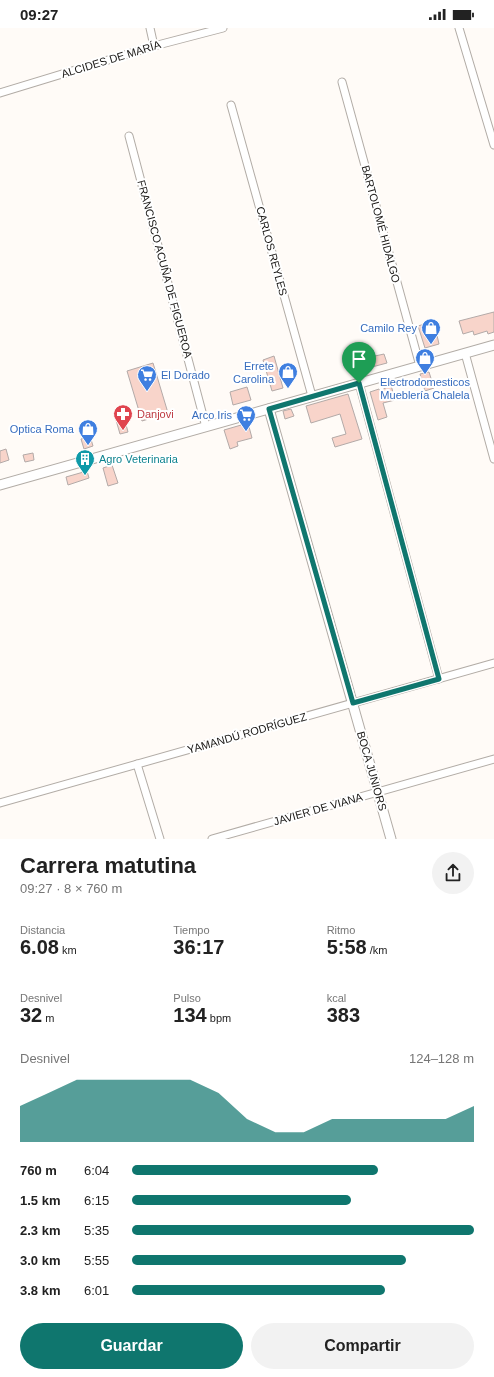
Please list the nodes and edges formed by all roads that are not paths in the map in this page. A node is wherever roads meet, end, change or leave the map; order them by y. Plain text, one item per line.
1 (150, 28) edge
2 (223, 28) edge
3 (459, 28) edge
4 (154, 46) junction
5 (342, 82) dead end
6 (0, 93) edge
7 (231, 105) dead end
8 (130, 136) dead end
9 (494, 145) edge
10 (494, 344) edge
11 (466, 353) junction
12 (420, 366) junction
13 (359, 383) junction
14 (312, 396) junction
15 (269, 409) junction
16 (206, 427) junction
17 (494, 459) edge
18 (0, 485) edge
19 (494, 664) edge
20 (439, 679) junction
21 (353, 703) junction
22 (494, 759) edge
23 (137, 764) junction
24 (378, 792) junction
25 (0, 803) edge
26 (160, 839) edge
27 (212, 839) edge
28 (391, 839) edge

1 - 4 street
2 - 4 street, ALCIDES DE MARÍA
3 - 9 street
4 - 6 street, ALCIDES DE MARÍA
5 - 12 street, BARTOLOMÉ HIDALGO
7 - 14 street, CARLOS REYLES
8 - 16 street, FRANCISCO ACUÑA DE FIGUEROA
10 - 11 street
11 - 12 street
11 - 17 street
12 - 13 street
13 - 14 street
13 - 20 street
14 - 15 street
15 - 16 street
15 - 21 street
16 - 18 street
19 - 20 street, YAMANDÚ RODRÍGUEZ
20 - 21 street, YAMANDÚ RODRÍGUEZ
21 - 23 street, YAMANDÚ RODRÍGUEZ
21 - 24 street, BOCA JUNIORS
22 - 24 street, JAVIER DE VIANA
23 - 25 street, YAMANDÚ RODRÍGUEZ
23 - 26 street
24 - 27 street, JAVIER DE VIANA
24 - 28 street, BOCA JUNIORS

